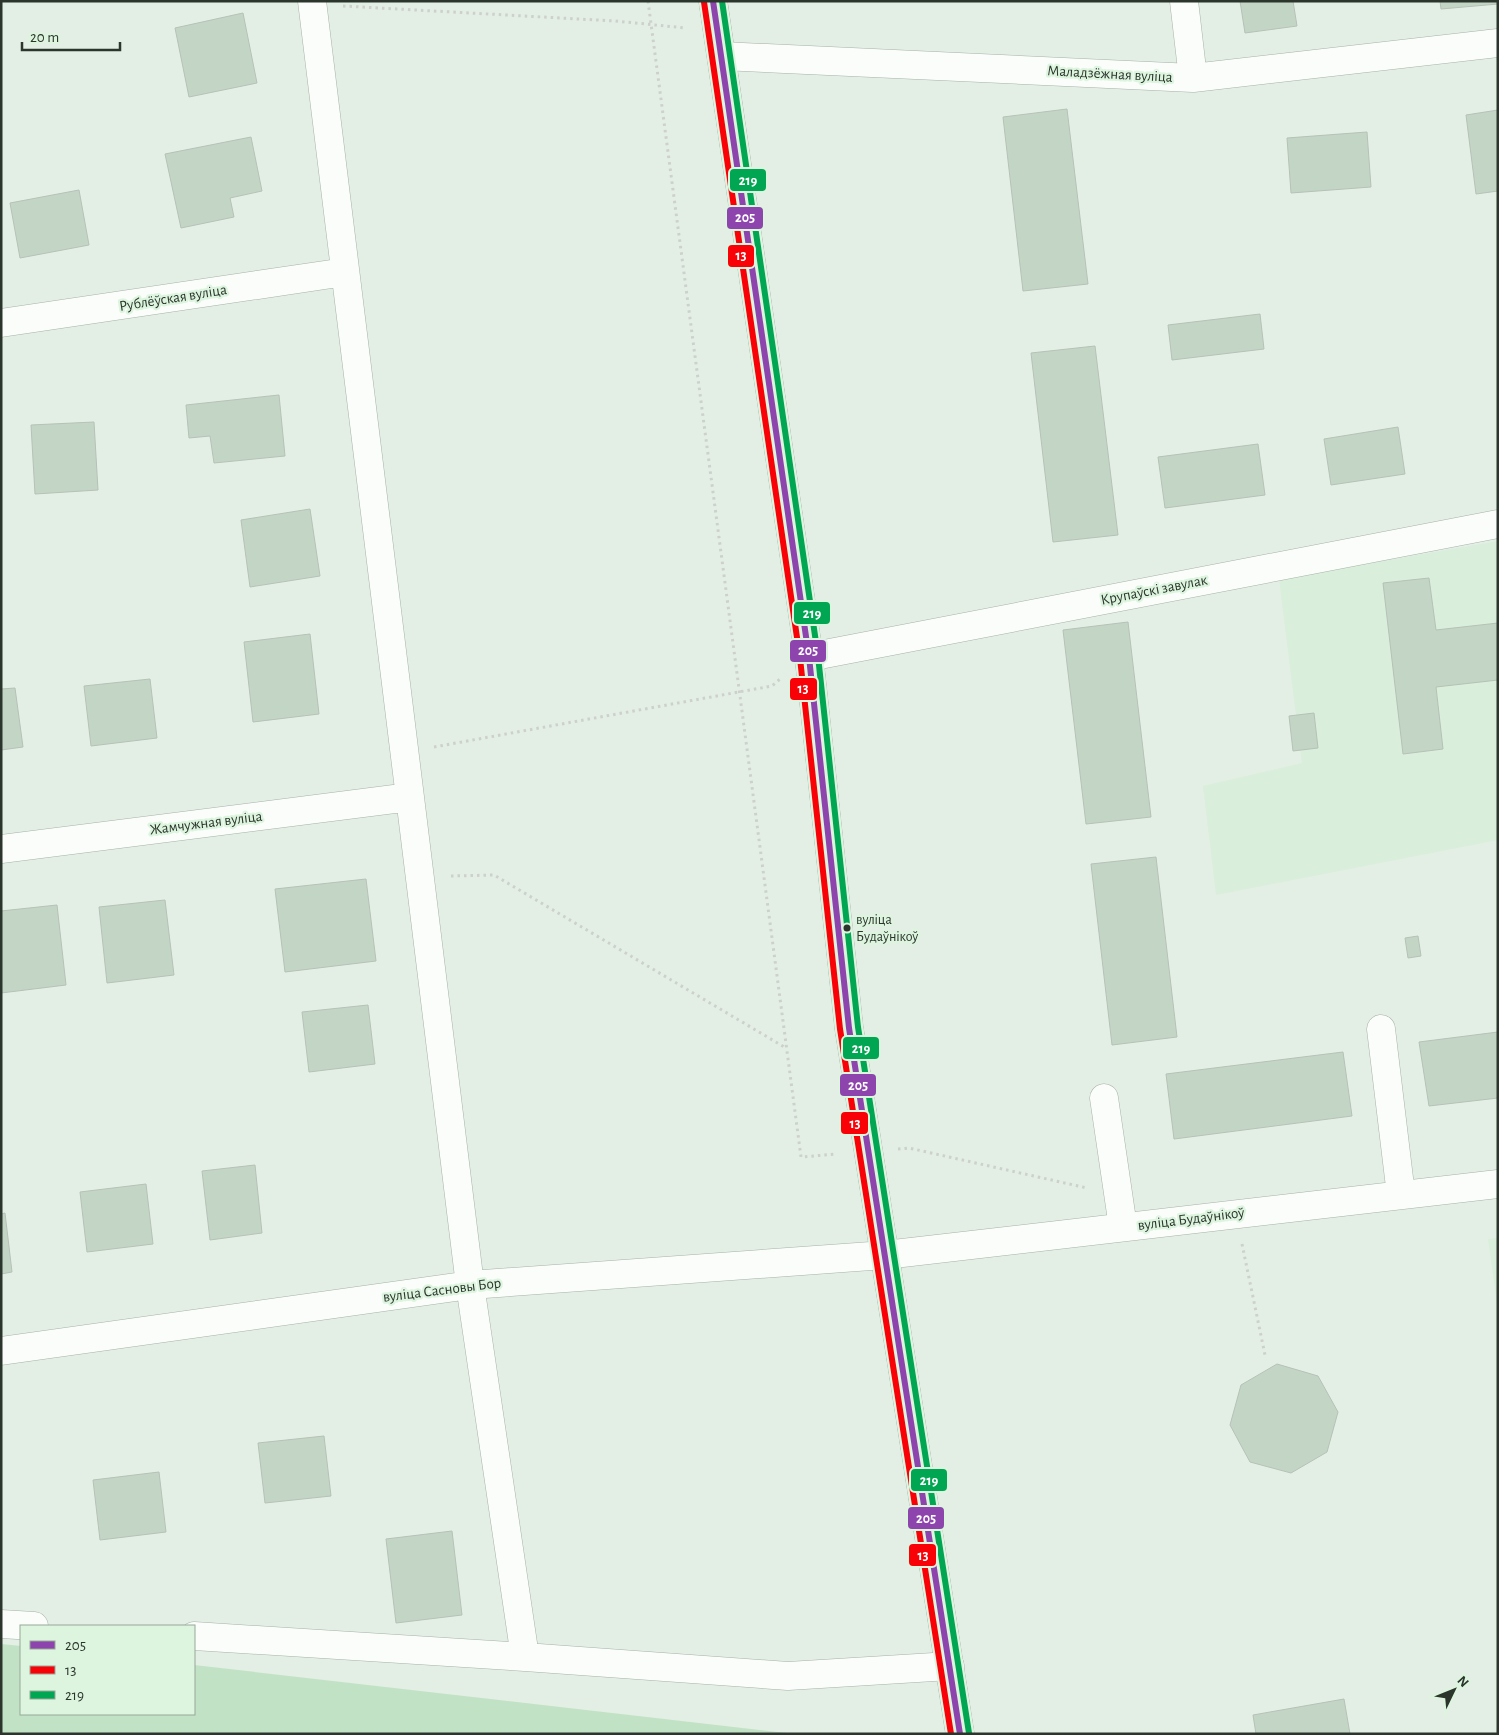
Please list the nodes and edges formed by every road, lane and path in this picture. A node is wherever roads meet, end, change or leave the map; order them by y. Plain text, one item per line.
1 (648, 1) edge
2 (714, 1) edge
3 (1184, 1) edge
4 (312, 3) edge
5 (652, 24) junction
6 (1498, 42) edge
7 (722, 56) junction
8 (1192, 78) junction
9 (345, 272) junction
10 (1, 323) edge
11 (1498, 524) edge
12 (809, 657) junction
13 (739, 691) junction
14 (404, 752) junction
15 (410, 797) junction
16 (1, 849) edge
17 (420, 877) junction
18 (1381, 1029) dead end
19 (786, 1048) junction
20 (1104, 1098) dead end
21 (869, 1151) junction
22 (1498, 1184) edge
23 (1118, 1195) junction
24 (1401, 1195) junction
25 (1236, 1214) junction
26 (1123, 1227) junction
27 (885, 1255) junction
28 (470, 1285) junction
29 (1, 1351) edge
30 (1265, 1355) dead end
31 (1, 1624) edge
32 (20, 1625) edge
33 (195, 1636) edge
34 (525, 1657) junction
35 (950, 1666) junction
36 (960, 1734) edge

1 - 5 path
2 - 7 street
3 - 8 street
4 - 5 path
4 - 9 street
5 - 7 path
5 - 13 path
6 - 8 street, Маладзёжная вуліца
7 - 8 street, Маладзёжная вуліца
7 - 12 street
9 - 10 street, Рублёўская вуліца
9 - 14 street
11 - 12 street, Крупаўскі завулак
12 - 13 path
12 - 21 street
13 - 14 path
13 - 19 path
14 - 15 street
15 - 16 street, Жамчужная вуліца
15 - 17 street
17 - 19 path
17 - 28 street
18 - 24 street
19 - 21 path
20 - 23 street
21 - 23 path
21 - 27 street
22 - 24 street, вуліца Будаўнікоў
23 - 26 street
24 - 25 street, вуліца Будаўнікоў
25 - 26 street, вуліца Будаўнікоў
25 - 30 path
26 - 27 street, вуліца Будаўнікоў
27 - 28 street, вуліца Сасновы Бор
27 - 35 street
28 - 29 street, вуліца Сасновы Бор
28 - 34 street
31 - 32 street
33 - 34 street
34 - 35 street
35 - 36 street

